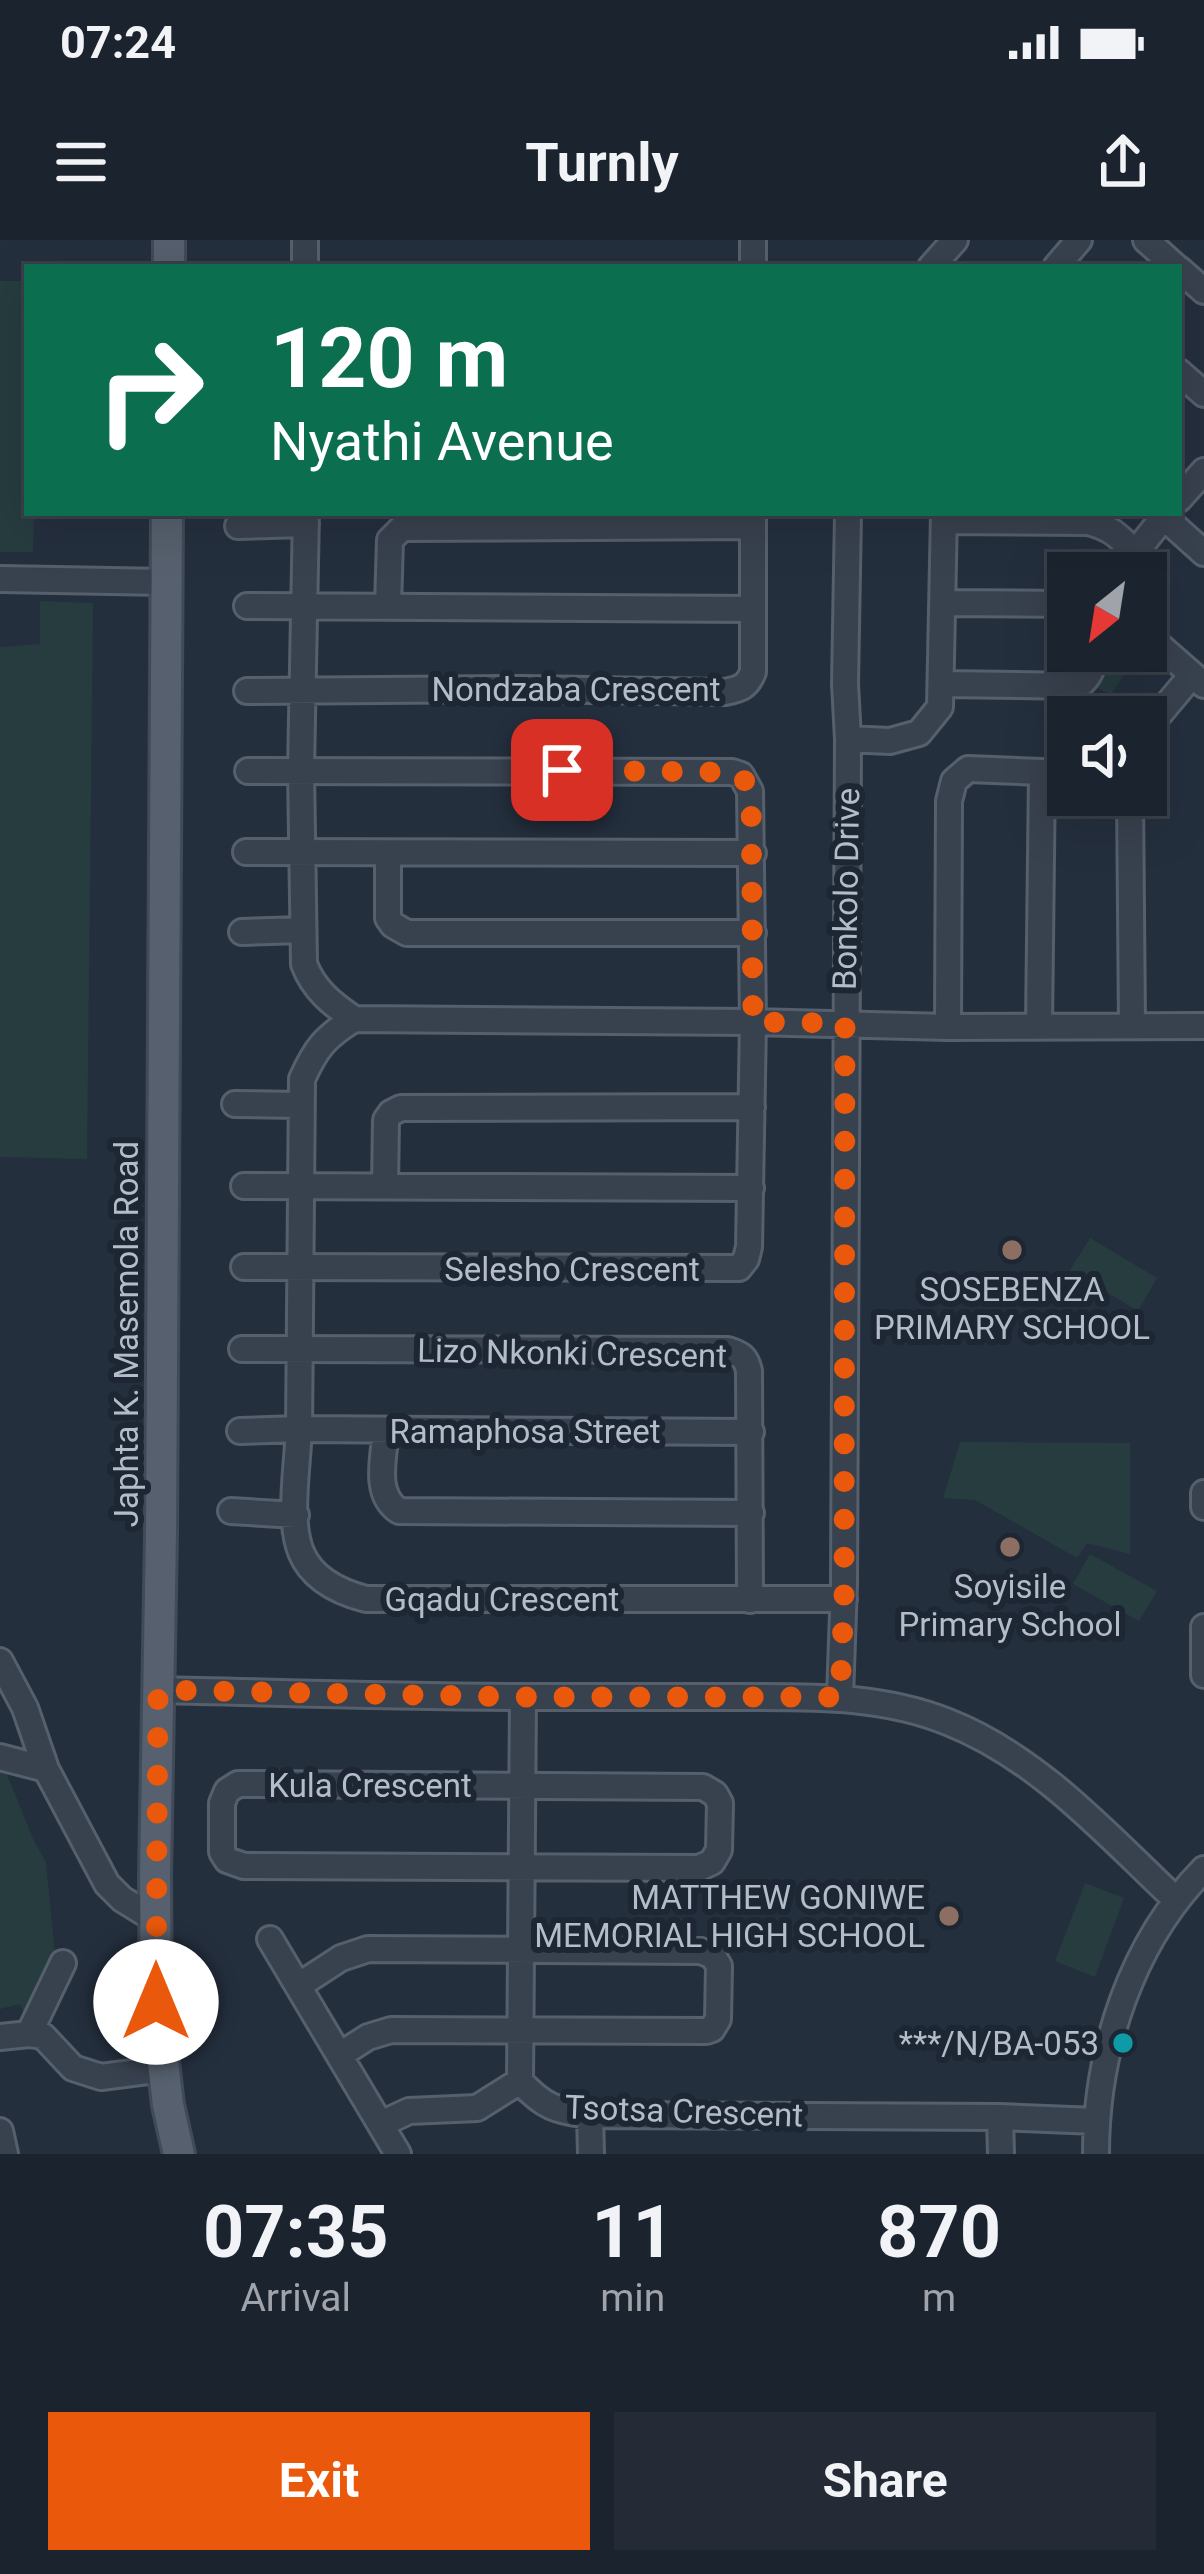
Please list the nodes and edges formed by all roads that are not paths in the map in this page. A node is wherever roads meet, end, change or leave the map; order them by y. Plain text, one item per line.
1 (955, 240) edge
2 (1079, 240) edge
3 (1146, 240) edge
4 (935, 264) edge
5 (1059, 264) edge
6 (1173, 264) edge
7 (1182, 499) edge
8 (167, 516) edge
9 (848, 516) edge
10 (1163, 516) edge
11 (944, 517) edge
12 (306, 519) edge
13 (753, 520) edge
14 (238, 526) dead end
15 (1123, 552) edge
16 (1135, 552) edge
17 (1204, 553) edge
18 (0, 579) edge
19 (167, 582) junction
20 (943, 603) junction
21 (1047, 604) edge
22 (247, 606) dead end
23 (304, 606) junction
24 (388, 607) junction
25 (753, 609) junction
26 (1167, 653) edge
27 (1091, 672) edge
28 (1198, 680) edge
29 (942, 684) junction
30 (302, 688) junction
31 (247, 691) dead end
32 (1167, 710) edge
33 (848, 739) junction
34 (301, 770) junction
35 (248, 771) dead end
36 (1042, 773) junction
37 (1047, 773) edge
38 (1130, 816) edge
39 (247, 852) dead end
40 (302, 852) junction
41 (388, 854) junction
42 (753, 854) junction
43 (303, 929) junction
44 (242, 932) dead end
45 (753, 934) junction
46 (355, 1019) junction
47 (753, 1022) junction
48 (845, 1023) junction
49 (1132, 1025) junction
50 (1039, 1026) junction
51 (1204, 1026) edge
52 (948, 1027) junction
53 (235, 1104) dead end
54 (301, 1106) junction
55 (752, 1106) junction
56 (301, 1185) junction
57 (244, 1186) dead end
58 (385, 1186) junction
59 (751, 1188) junction
60 (244, 1267) dead end
61 (300, 1269) junction
62 (242, 1349) dead end
63 (300, 1349) junction
64 (299, 1430) junction
65 (386, 1430) junction
66 (240, 1431) dead end
67 (751, 1432) junction
68 (1204, 1493) edge
69 (1204, 1507) edge
70 (231, 1511) dead end
71 (751, 1514) junction
72 (296, 1515) junction
73 (844, 1599) junction
74 (750, 1600) junction
75 (1204, 1628) edge
76 (0, 1661) edge
77 (1204, 1675) edge
78 (158, 1690) junction
79 (523, 1697) junction
80 (840, 1697) junction
81 (0, 1757) edge
82 (46, 1769) junction
83 (522, 1785) junction
84 (521, 1867) junction
85 (1204, 1869) edge
86 (1179, 1895) junction
87 (1204, 1908) edge
88 (156, 1920) junction
89 (270, 1939) dead end
90 (521, 1948) junction
91 (63, 1963) dead end
92 (298, 1986) junction
93 (520, 2031) junction
94 (29, 2033) junction
95 (0, 2037) edge
96 (340, 2055) junction
97 (163, 2069) junction
98 (520, 2081) junction
99 (590, 2115) junction
100 (1000, 2117) junction
101 (1096, 2121) junction
102 (381, 2124) junction
103 (0, 2131) edge
104 (5, 2154) edge
105 (179, 2154) edge
106 (398, 2154) edge
107 (591, 2154) edge
108 (1000, 2154) edge
109 (1096, 2154) edge

1 - 4 street
2 - 5 street
3 - 6 street
7 - 17 street
8 - 19 main road, Japhta K. Masemola Road
9 - 33 street, Bonkolo Drive
10 - 16 street
11 - 15 street
11 - 20 street
12 - 14 street
12 - 23 street
13 - 24 street
13 - 25 street, Nondzaba Crescent
18 - 19 street
19 - 78 main road, Japhta K. Masemola Road
20 - 21 street
20 - 29 street
22 - 23 street
23 - 24 street
23 - 30 street
24 - 25 street
25 - 30 street, Nondzaba Crescent
26 - 28 street
27 - 29 street
28 - 32 street
29 - 33 street
30 - 31 street
30 - 34 street
33 - 48 street, Bonkolo Drive
34 - 35 street, Selesho Crescent
34 - 40 street
34 - 42 street, Selesho Crescent
36 - 37 street
36 - 50 street
36 - 52 street
38 - 49 street
39 - 40 street
40 - 41 street
40 - 43 street
41 - 42 street
41 - 45 street
42 - 45 street, Selesho Crescent
43 - 44 street
43 - 46 street
45 - 47 street, Selesho Crescent
46 - 47 street
46 - 54 street, Gqadu Crescent
47 - 48 street
47 - 55 street, Selesho Crescent
48 - 52 street
48 - 73 street, Bonkolo Drive
49 - 50 street
49 - 51 street
50 - 52 street
53 - 54 street
54 - 56 street, Gqadu Crescent
55 - 58 street
55 - 59 street, Selesho Crescent
56 - 57 street
56 - 58 street
56 - 61 street, Gqadu Crescent
58 - 59 street
59 - 61 street, Selesho Crescent
60 - 61 street
61 - 63 street, Gqadu Crescent
62 - 63 street
63 - 64 street, Gqadu Crescent
63 - 67 street, Lizo Nkonki Crescent
64 - 65 street, Ramaphosa Street
64 - 66 street
64 - 72 street, Gqadu Crescent
65 - 67 street, Ramaphosa Street
65 - 71 street
67 - 71 street, Lizo Nkonki Crescent
68 - 69 street
70 - 72 street
71 - 74 street, Lizo Nkonki Crescent
72 - 74 street, Gqadu Crescent
73 - 74 street, Gqadu Crescent
73 - 80 street, Bonkolo Drive
75 - 77 street
76 - 82 street
78 - 79 street
78 - 88 main road, Japhta K. Masemola Road
79 - 80 street
79 - 83 street, Tsotsa Crescent
80 - 86 street
81 - 82 street
82 - 88 street
83 - 84 street, Tsotsa Crescent
83 - 84 street
83 - 84 street, Kula Crescent
84 - 90 street, Tsotsa Crescent
85 - 86 street
86 - 87 street
86 - 101 street
88 - 97 main road, Japhta K. Masemola Road
89 - 92 street
90 - 92 street
90 - 93 street, Tsotsa Crescent
90 - 93 street
91 - 94 street
92 - 96 street
93 - 96 street
93 - 98 street, Tsotsa Crescent
94 - 95 street
94 - 97 street
96 - 102 street
97 - 105 main road, Japhta K. Masemola Road
98 - 99 street, Tsotsa Crescent
98 - 102 street
99 - 100 street, Tsotsa Crescent
99 - 107 street
100 - 101 street, Tsotsa Crescent
100 - 108 street
101 - 109 street
102 - 106 street
103 - 104 street

